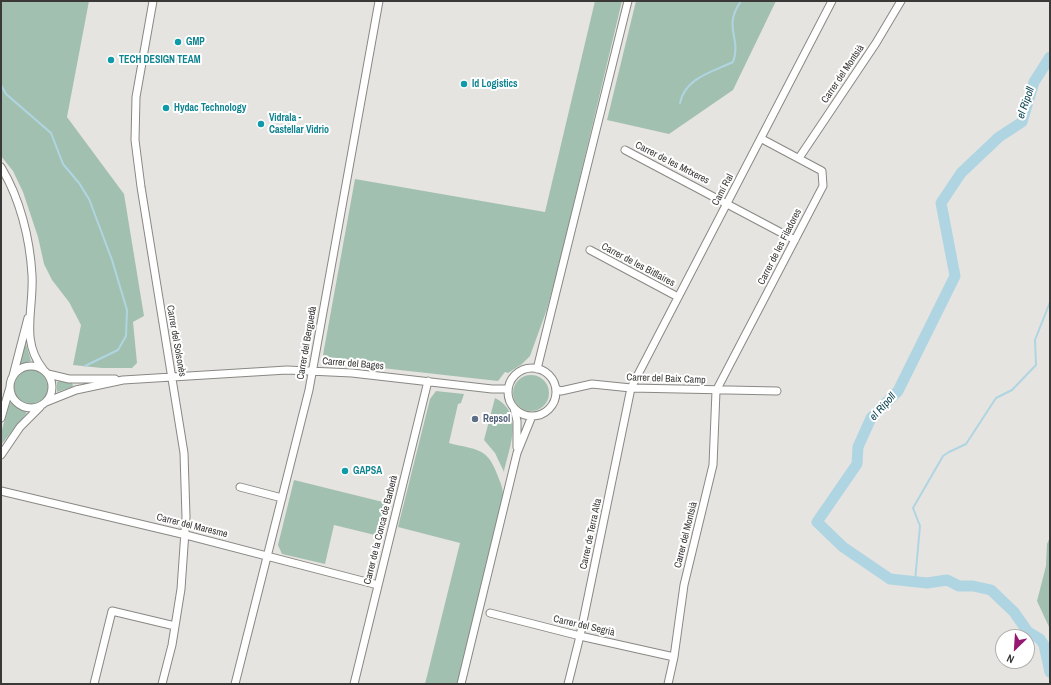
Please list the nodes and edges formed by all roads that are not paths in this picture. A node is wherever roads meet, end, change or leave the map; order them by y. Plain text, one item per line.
1 (153, 1) edge
2 (379, 1) edge
3 (628, 1) edge
4 (832, 1) edge
5 (901, 1) edge
6 (762, 139) junction
7 (625, 150) dead end
8 (800, 158) junction
9 (1, 167) edge
10 (728, 203) junction
11 (795, 240) junction
12 (590, 250) dead end
13 (678, 297) junction
14 (32, 309) junction
15 (537, 369) junction
16 (313, 370) junction
17 (45, 372) junction
18 (172, 376) junction
19 (124, 380) junction
20 (12, 381) junction
21 (428, 381) junction
22 (631, 388) junction
23 (508, 389) junction
24 (556, 389) junction
25 (716, 391) junction
26 (776, 391) dead end
27 (3, 401) edge
28 (44, 404) junction
29 (514, 408) junction
30 (532, 416) junction
31 (1, 418) edge
32 (517, 453) junction
33 (1, 455) edge
34 (240, 487) dead end
35 (1, 491) edge
36 (282, 498) junction
37 (186, 535) junction
38 (268, 556) junction
39 (378, 585) junction
40 (490, 613) dead end
41 (175, 626) junction
42 (580, 636) junction
43 (674, 657) junction
44 (94, 684) edge
45 (162, 684) edge
46 (236, 684) edge
47 (354, 684) edge
48 (461, 684) edge
49 (568, 684) edge
50 (668, 684) edge

1 - 18 street, Carrer del Solsonès
2 - 16 street, Carrer del Berguedà
3 - 15 street
4 - 6 street, Camí Ral
5 - 8 street, Carrer del Montsià
6 - 8 street, Carrer de les Filadores
6 - 10 street, Camí Ral
7 - 10 street, Carrer de les Mrtxeres
8 - 11 street, Carrer de les Filadores
9 - 14 street
10 - 11 street, Carrer de les Mrtxeres
10 - 13 street, Camí Ral
11 - 25 street, Carrer de les Filadores
12 - 13 street, Carrer de les Bitllaires
13 - 22 street, Camí Ral
14 - 17 street
14 - 20 street
15 - 23 street
15 - 24 street
16 - 18 street, Carrer del Bages
16 - 21 street, Carrer del Bages
16 - 36 street, Carrer del Berguedà
17 - 19 street, Carrer del Bages
17 - 20 street
17 - 28 street
18 - 19 street, Carrer del Bages
18 - 37 street, Carrer del Solsonès
19 - 28 street, Carrer del Bages
20 - 27 street
20 - 28 street
21 - 23 street, Carrer del Bages
21 - 39 street, Carrer de la Conca de Barberà
22 - 24 street, Carrer del Baix Camp
22 - 25 street, Carrer del Baix Camp
22 - 42 street, Carrer de Terra Alta
23 - 29 street
24 - 30 street
25 - 26 street, Carrer del Baix Camp
25 - 43 street, Carrer del Montsià
27 - 31 street
28 - 33 street
29 - 30 street
29 - 32 street
30 - 32 street
32 - 48 street
34 - 36 street
35 - 37 street, Carrer del Maresme
36 - 38 street, Carrer del Berguedà
37 - 38 street, Carrer del Maresme
37 - 41 street, Carrer del Solsonès
38 - 39 street, Carrer del Maresme
38 - 46 street, Carrer del Berguedà
39 - 47 street, Carrer de la Conca de Barberà
40 - 42 street, Carrer del Segrià
41 - 44 street
41 - 45 street, Carrer del Solsonès
42 - 43 street, Carrer del Segrià
42 - 49 street, Carrer de Terra Alta
43 - 50 street, Carrer del Montsià

